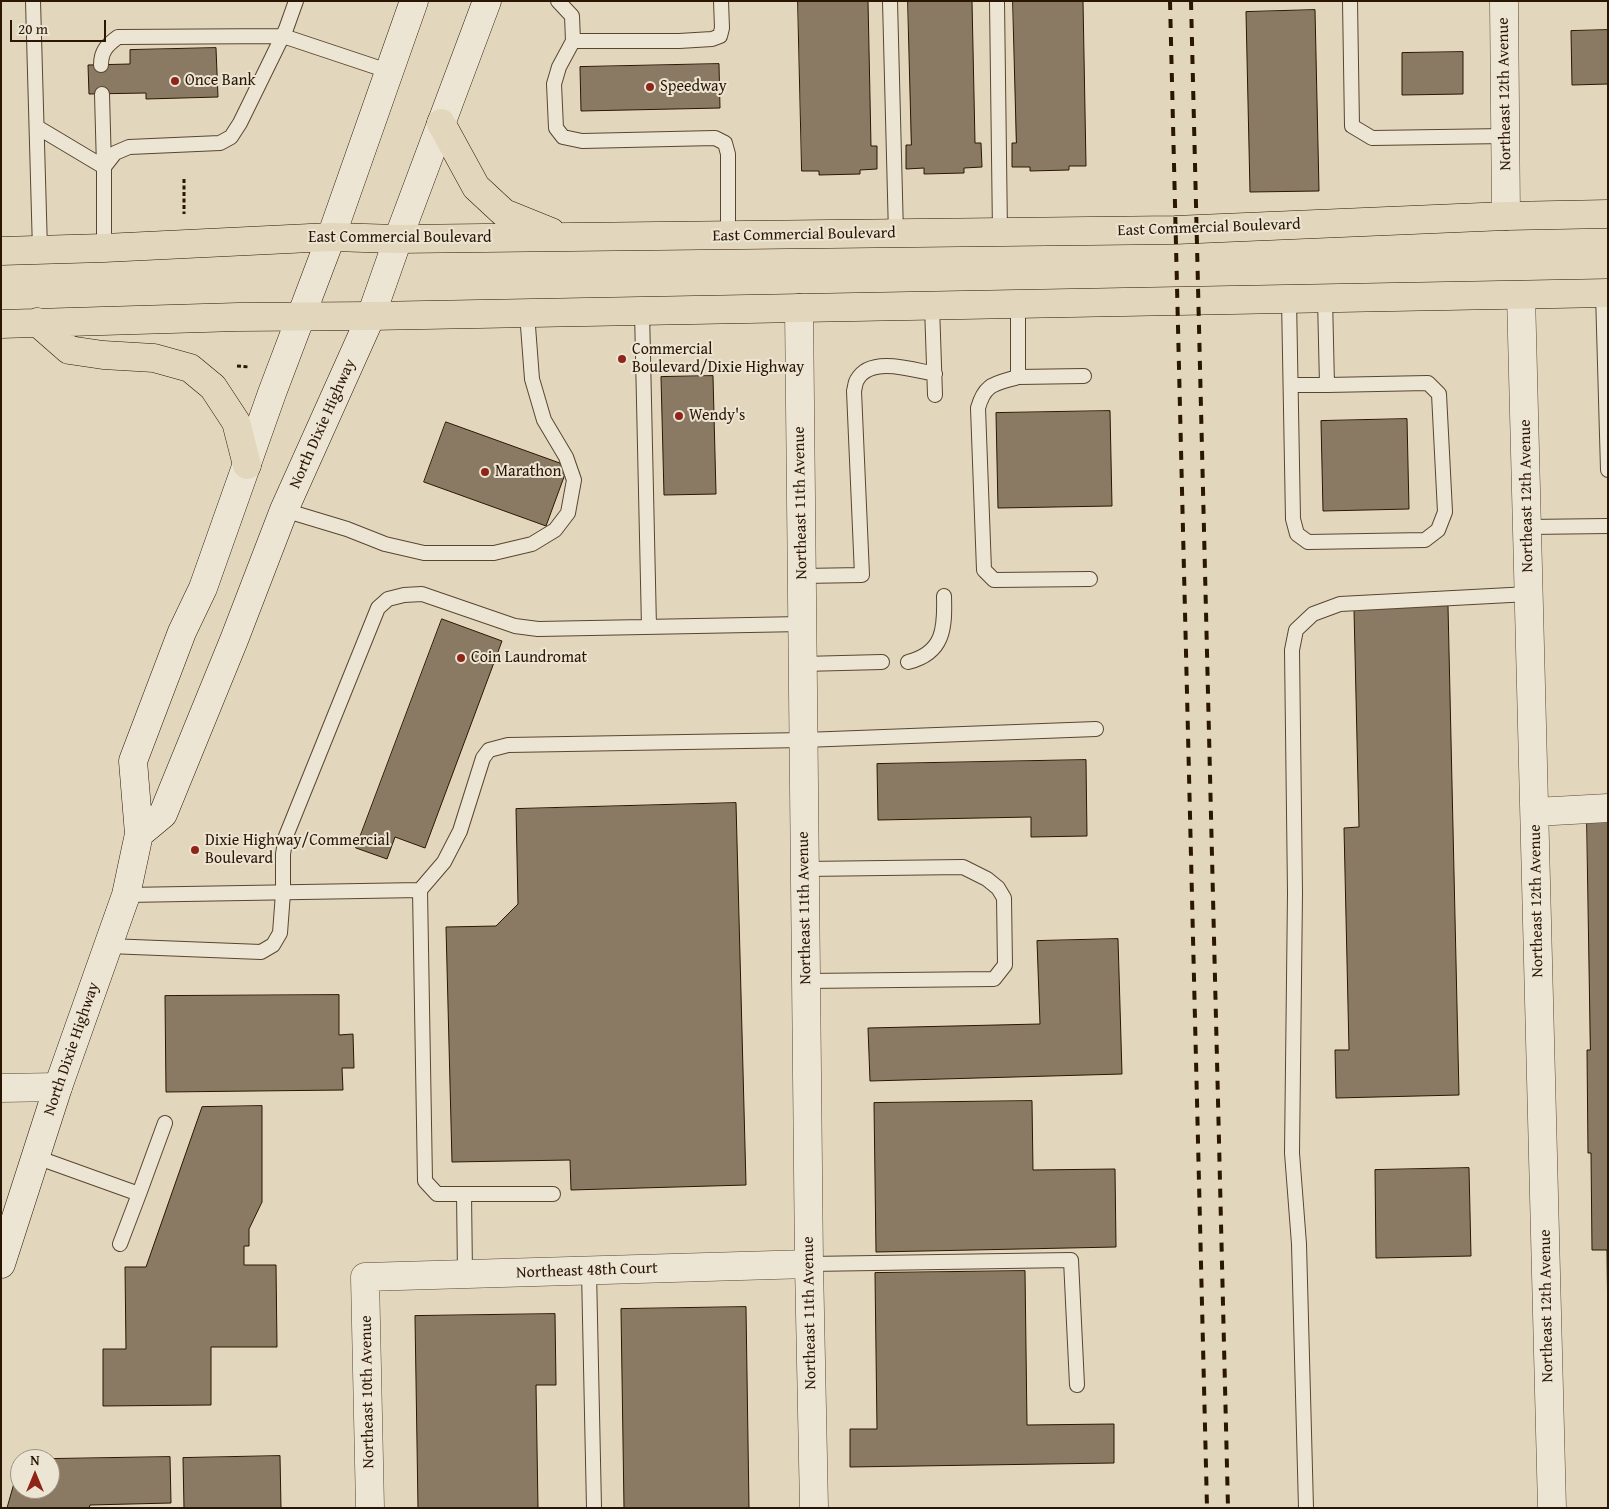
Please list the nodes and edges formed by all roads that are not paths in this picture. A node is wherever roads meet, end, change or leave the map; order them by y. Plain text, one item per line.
1 (33, 1) edge
2 (296, 1) edge
3 (414, 1) edge
4 (487, 1) edge
5 (558, 1) edge
6 (721, 1) edge
7 (890, 1) edge
8 (997, 1) edge
9 (1350, 1) edge
10 (1504, 1) edge
11 (283, 36) junction
12 (573, 41) junction
13 (101, 65) dead end
14 (388, 71) junction
15 (102, 94) dead end
16 (441, 123) junction
17 (37, 126) junction
18 (1505, 136) junction
19 (104, 167) junction
20 (1608, 214) edge
21 (1506, 216) junction
22 (1000, 233) junction
23 (896, 234) junction
24 (728, 236) junction
25 (331, 237) junction
26 (564, 237) junction
27 (398, 239) junction
28 (104, 248) junction
29 (40, 250) junction
30 (1, 251) edge
31 (1606, 293) edge
32 (1521, 294) junction
33 (1325, 298) junction
34 (1289, 299) junction
35 (1018, 304) junction
36 (932, 306) junction
37 (799, 308) junction
38 (642, 311) junction
39 (528, 313) junction
40 (371, 316) junction
41 (301, 318) junction
42 (37, 322) junction
43 (1, 324) edge
44 (935, 374) junction
45 (1084, 376) dead end
46 (1018, 377) junction
47 (1292, 386) junction
48 (1327, 386) junction
49 (935, 394) dead end
50 (247, 465) junction
51 (1608, 470) edge
52 (284, 510) junction
53 (1608, 526) edge
54 (1528, 527) junction
55 (802, 576) junction
56 (1090, 579) dead end
57 (1529, 594) junction
58 (944, 596) dead end
59 (802, 624) junction
60 (649, 627) junction
61 (882, 662) dead end
62 (908, 662) dead end
63 (803, 664) junction
64 (1096, 729) dead end
65 (804, 740) junction
66 (1608, 808) edge
67 (1535, 812) junction
68 (139, 834) junction
69 (804, 868) junction
70 (420, 890) junction
71 (283, 893) junction
72 (126, 895) junction
73 (108, 946) junction
74 (806, 981) junction
75 (58, 1087) junction
76 (1, 1088) edge
77 (166, 1123) dead end
78 (36, 1157) junction
79 (139, 1194) junction
80 (464, 1194) junction
81 (553, 1194) dead end
82 (120, 1244) dead end
83 (1, 1264) edge
84 (809, 1264) junction
85 (589, 1271) junction
86 (465, 1274) junction
87 (365, 1277) joint
88 (1077, 1385) dead end
89 (370, 1508) edge
90 (594, 1508) edge
91 (814, 1508) edge
92 (1306, 1508) edge
93 (1552, 1508) edge

1 - 17 lane
2 - 11 lane
3 - 14 street, North Dixie Highway
4 - 16 street, North Dixie Highway
5 - 12 lane
6 - 12 lane
7 - 23 lane
8 - 22 lane
9 - 18 lane
10 - 18 street, Northeast 12th Avenue
11 - 13 lane
11 - 14 lane
11 - 19 lane
12 - 24 lane
14 - 25 street, North Dixie Highway
15 - 19 lane
16 - 26 main road
16 - 27 street, North Dixie Highway
17 - 19 lane
17 - 29 lane
18 - 21 street, Northeast 12th Avenue
19 - 28 lane
20 - 21 main road, East Commercial Boulevard
21 - 22 main road, East Commercial Boulevard
22 - 23 main road, East Commercial Boulevard
23 - 24 main road, East Commercial Boulevard
24 - 26 main road, East Commercial Boulevard
25 - 27 main road, East Commercial Boulevard
25 - 28 main road, East Commercial Boulevard
25 - 41 street, North Dixie Highway
26 - 27 main road, East Commercial Boulevard
27 - 40 street, North Dixie Highway
28 - 29 main road, East Commercial Boulevard
29 - 30 main road, East Commercial Boulevard
31 - 32 main road
31 - 51 lane
32 - 33 main road
32 - 54 street, Northeast 12th Avenue
33 - 34 main road
33 - 48 lane
34 - 35 main road
34 - 47 lane
35 - 36 main road
35 - 46 lane
36 - 37 main road
36 - 44 lane
37 - 38 main road
37 - 55 street, Northeast 11th Avenue
38 - 39 main road
38 - 60 lane
39 - 40 main road
39 - 52 lane
40 - 41 main road
40 - 52 street, North Dixie Highway
41 - 42 main road
41 - 50 street, North Dixie Highway
42 - 43 main road
42 - 50 main road
44 - 49 lane
44 - 55 lane
45 - 46 lane
46 - 56 lane
47 - 48 lane
47 - 48 lane
50 - 68 street, North Dixie Highway
52 - 68 street, North Dixie Highway
53 - 54 lane
54 - 57 street, Northeast 12th Avenue
55 - 59 street, Northeast 11th Avenue
57 - 67 street, Northeast 12th Avenue
57 - 92 lane
58 - 62 lane
59 - 60 lane
59 - 63 street, Northeast 11th Avenue
60 - 71 lane
61 - 63 lane
63 - 65 street, Northeast 11th Avenue
64 - 65 lane
65 - 69 street, Northeast 11th Avenue
65 - 70 lane
66 - 67 street
67 - 93 street, Northeast 12th Avenue
68 - 72 street, North Dixie Highway
69 - 74 street, Northeast 11th Avenue
69 - 74 lane
70 - 71 lane
70 - 80 lane
71 - 72 lane
71 - 73 lane
72 - 73 street, North Dixie Highway
73 - 75 street, North Dixie Highway
74 - 84 street, Northeast 11th Avenue
75 - 76 street
75 - 78 street, North Dixie Highway
77 - 79 lane
78 - 79 lane
78 - 83 street, North Dixie Highway
79 - 82 lane
80 - 81 lane
80 - 86 lane
84 - 85 street, Northeast 48th Court
84 - 88 lane
84 - 91 street, Northeast 11th Avenue
85 - 86 street, Northeast 48th Court
85 - 90 lane
86 - 87 street, Northeast 48th Court
87 - 89 street, Northeast 10th Avenue

